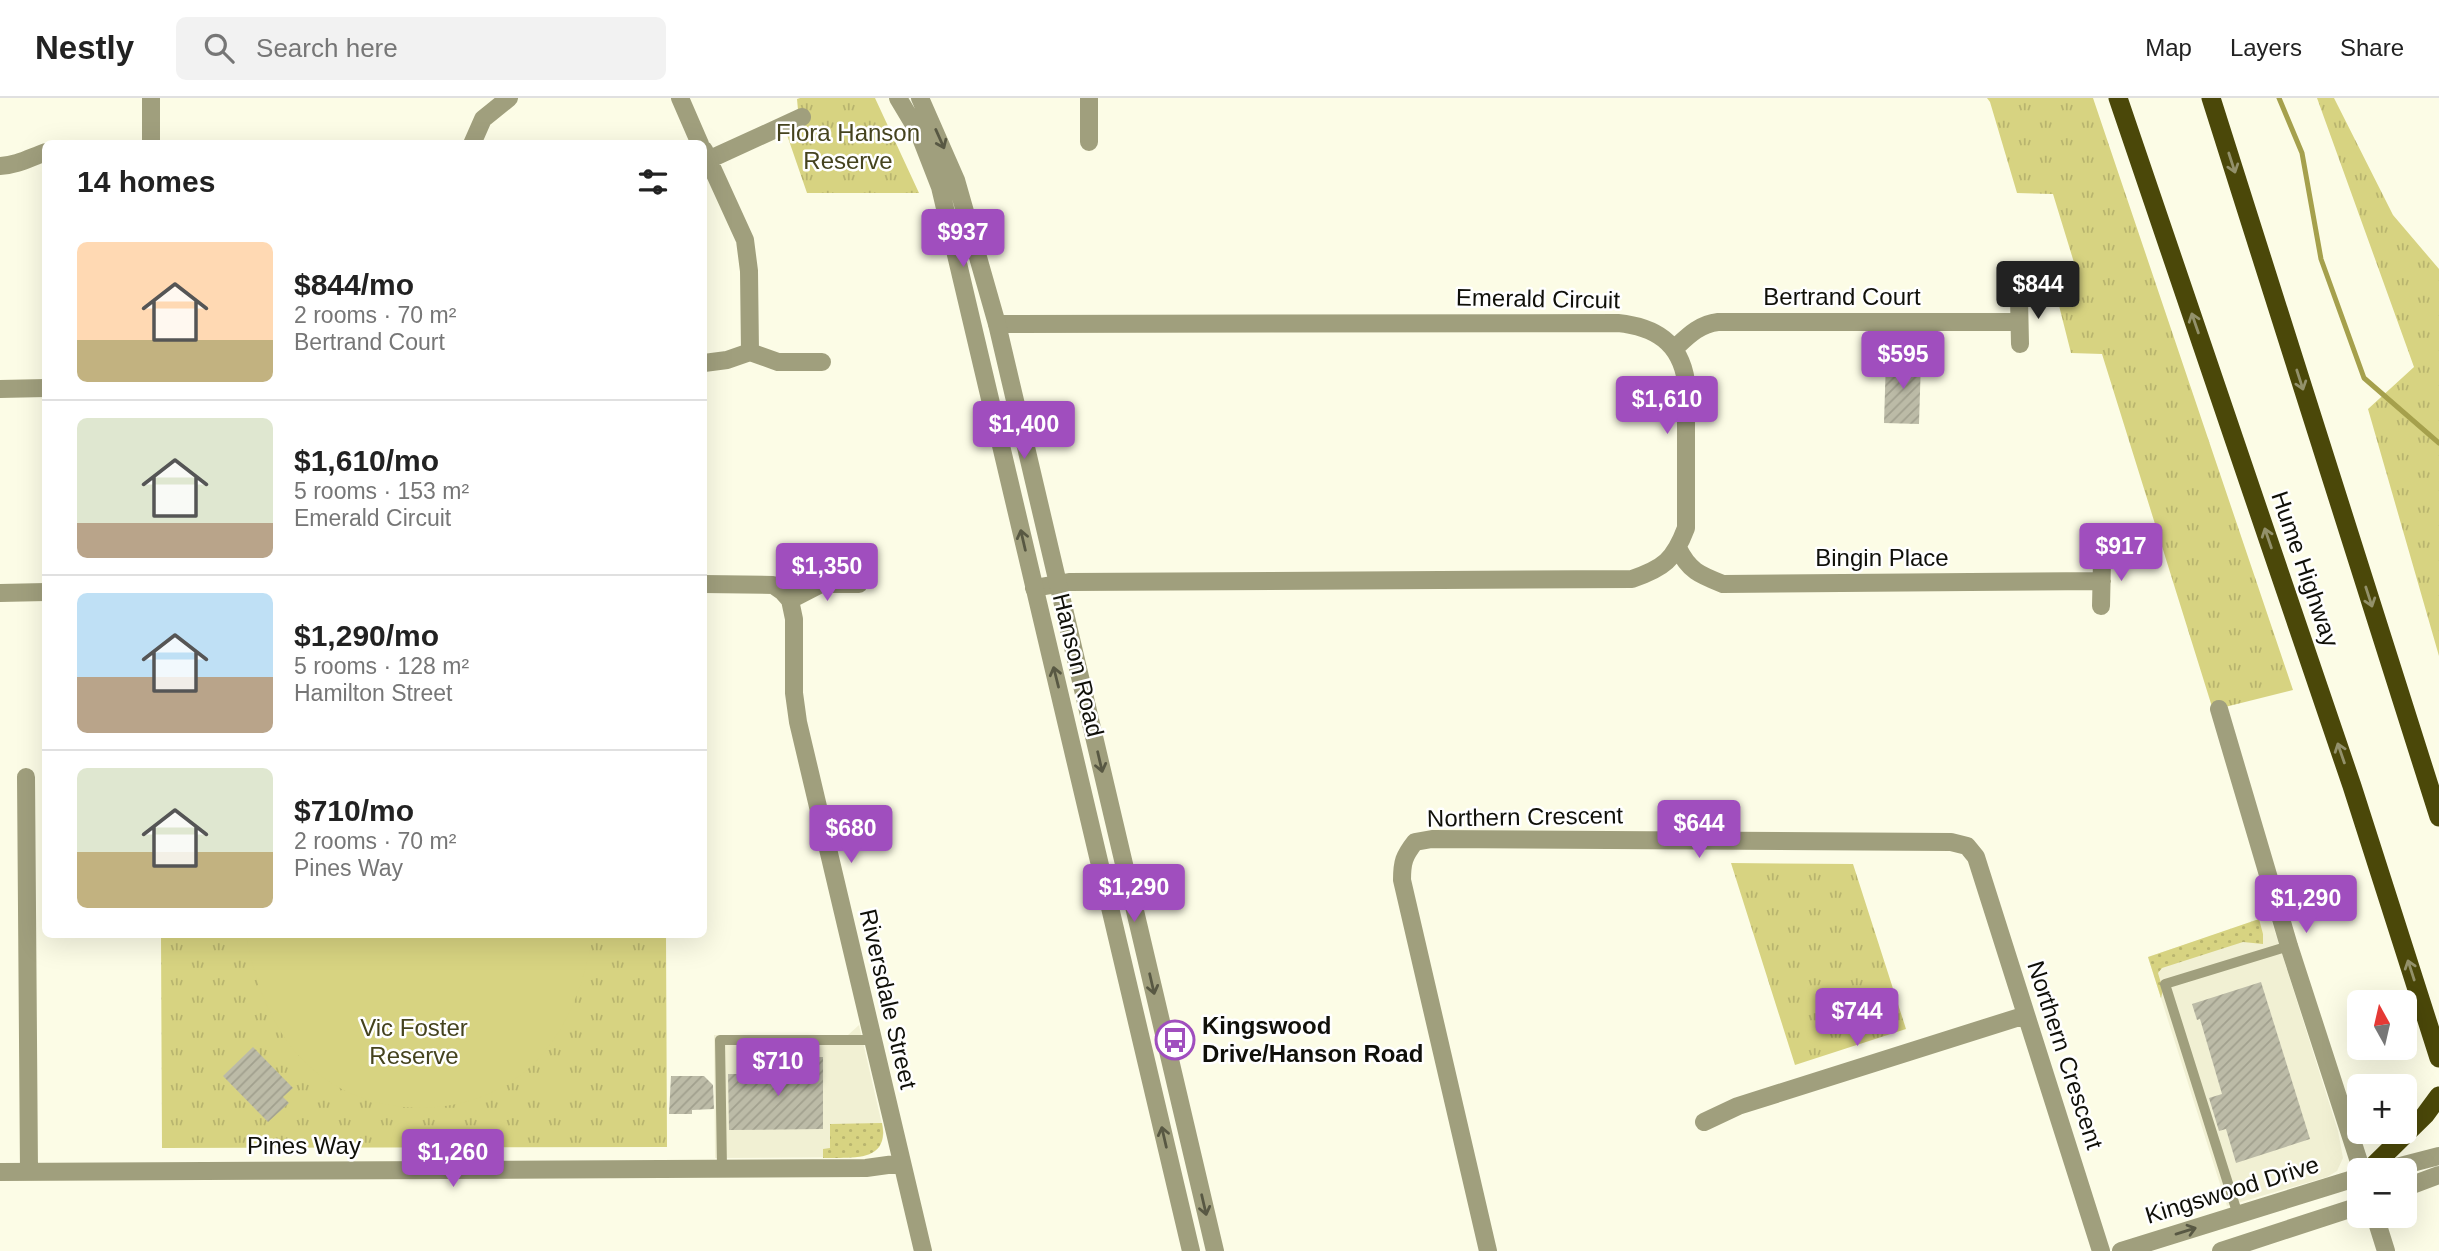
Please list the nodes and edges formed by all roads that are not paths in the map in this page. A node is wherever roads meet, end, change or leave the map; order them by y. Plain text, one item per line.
1 (151, 98) edge
2 (509, 98) edge
3 (680, 98) edge
4 (898, 98) edge
5 (920, 98) edge
6 (1089, 98) edge
7 (2118, 98) edge
8 (2211, 98) edge
9 (802, 117) dead end
10 (151, 140) edge
11 (474, 140) edge
12 (699, 140) edge
13 (1089, 142) dead end
14 (707, 150) edge
15 (42, 154) edge
16 (707, 157) edge
17 (0, 166) edge
18 (2019, 298) dead end
19 (2019, 322) junction
20 (998, 324) junction
21 (972, 325) junction
22 (2020, 344) dead end
23 (1674, 349) junction
24 (750, 352) junction
25 (822, 362) dead end
26 (707, 363) edge
27 (0, 388) edge
28 (42, 388) edge
29 (1678, 548) junction
30 (2102, 561) dead end
31 (2102, 580) junction
32 (1058, 583) junction
33 (707, 584) edge
34 (859, 584) dead end
35 (1034, 588) junction
36 (42, 592) edge
37 (0, 593) edge
38 (790, 600) junction
39 (2101, 606) dead end
40 (2219, 709) dead end
41 (26, 777) dead end
42 (2439, 817) edge
43 (2289, 946) junction
44 (2026, 1015) junction
45 (872, 1040) junction
46 (2439, 1058) edge
47 (2439, 1097) edge
48 (1704, 1122) dead end
49 (2439, 1156) edge
50 (2358, 1158) edge
51 (2381, 1158) edge
52 (2417, 1162) edge
53 (902, 1163) junction
54 (722, 1169) junction
55 (0, 1171) edge
56 (29, 1171) junction
57 (2439, 1175) edge
58 (2347, 1181) edge
59 (2417, 1183) edge
60 (2281, 1201) junction
61 (2347, 1210) edge
62 (2238, 1214) junction
63 (2379, 1228) edge
64 (2290, 1229) junction
65 (923, 1251) edge
66 (1191, 1251) edge
67 (1215, 1251) edge
68 (1488, 1251) edge
69 (2101, 1251) edge
70 (2121, 1251) edge
71 (2221, 1251) edge
72 (2386, 1251) edge

1 - 10 street
2 - 11 street
3 - 12 street
4 - 21 street, Hanson Road
5 -> 20 street, Hanson Road
6 - 13 street
46 -> 7 highway, Hume Highway
8 -> 42 highway, Hume Highway
9 - 14 street
15 - 17 street
16 - 24 street
18 - 19 street
19 - 22 street
19 - 23 street, Bertrand Court
20 - 21 street, Emerald Circuit
20 - 23 street, Emerald Circuit
20 - 32 street, Hanson Road
35 -> 21 street, Hanson Road
23 - 29 street
24 - 25 street
24 - 26 street
27 - 28 street
29 - 31 street, Bingin Place
29 - 32 street
30 - 31 street
31 - 39 street
32 - 35 street
32 -> 67 street, Hanson Road
33 - 38 street
34 - 38 street
66 -> 35 street, Hanson Road
36 - 37 street
38 - 45 street, Riversdale Street
40 - 43 street
41 - 56 street
43 - 50 street
43 - 62 lane
44 - 48 street
44 - 68 street, Northern Crescent
44 - 69 street, Northern Crescent
45 - 53 street, Riversdale Street
45 - 54 lane
47 - 51 highway
49 - 52 street
53 - 54 street, Pines Way
53 - 65 street, Riversdale Street
54 - 56 street, Pines Way
55 - 56 street, Pines Way
57 - 59 street
58 - 60 street, Kingswood Drive
60 - 62 street, Kingswood Drive
60 - 64 street
61 - 64 street
70 -> 62 street, Kingswood Drive
63 - 72 street
64 - 71 street

